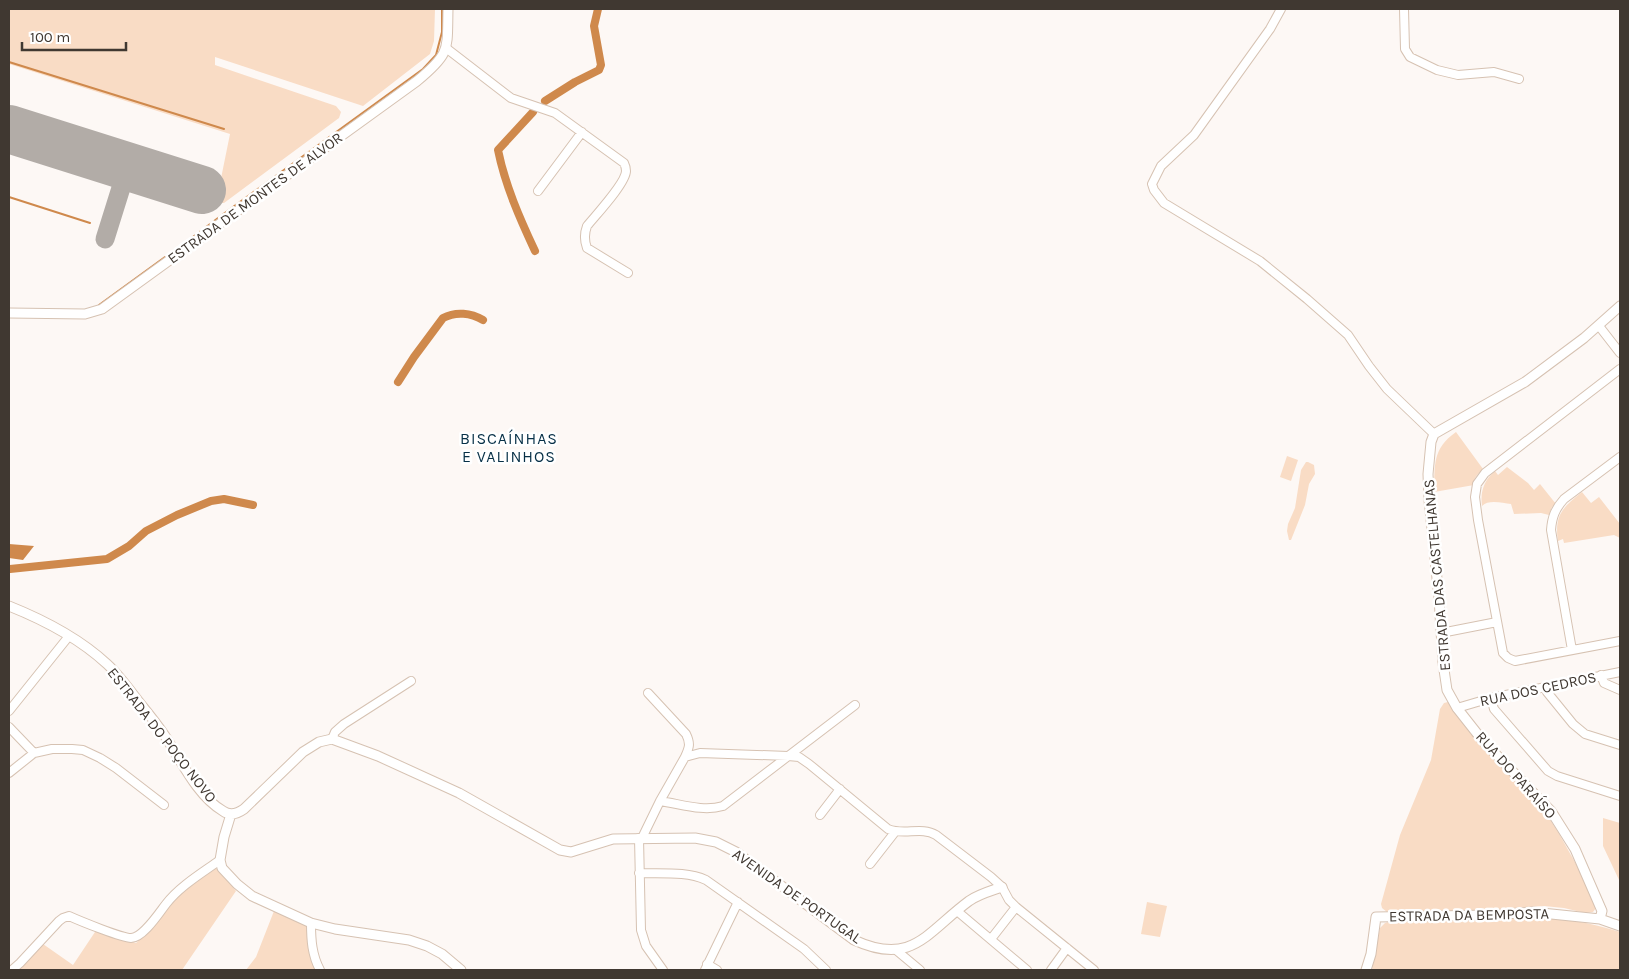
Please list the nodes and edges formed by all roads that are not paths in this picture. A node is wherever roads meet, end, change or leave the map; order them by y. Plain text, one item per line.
1 (448, 9) edge
2 (1282, 9) edge
3 (1404, 9) edge
4 (446, 48) junction
5 (1519, 79) dead end
6 (582, 132) junction
7 (533, 181) dead end
8 (628, 272) dead end
9 (1620, 306) edge
10 (9, 313) edge
11 (1599, 326) junction
12 (1620, 352) edge
13 (1620, 368) edge
14 (1434, 434) junction
15 (1620, 457) edge
16 (9, 606) edge
17 (1497, 622) junction
18 (1441, 633) junction
19 (69, 636) junction
20 (1620, 641) edge
21 (1572, 650) junction
22 (1620, 672) edge
23 (1601, 676) junction
24 (411, 681) dead end
25 (1546, 688) junction
26 (1447, 690) joint
27 (1620, 690) edge
28 (648, 693) dead end
29 (1491, 698) junction
30 (855, 705) dead end
31 (1456, 708) junction
32 (9, 711) edge
33 (9, 728) edge
34 (332, 739) junction
35 (1620, 745) edge
36 (34, 753) junction
37 (788, 756) junction
38 (685, 757) junction
39 (9, 773) edge
40 (840, 789) junction
41 (1620, 796) edge
42 (660, 801) junction
43 (164, 805) dead end
44 (231, 814) junction
45 (820, 815) dead end
46 (894, 832) junction
47 (641, 838) junction
48 (220, 860) junction
49 (870, 864) dead end
50 (639, 873) junction
51 (1002, 888) junction
52 (738, 902) junction
53 (1016, 907) junction
54 (957, 911) junction
55 (1600, 919) junction
56 (311, 923) junction
57 (1620, 926) edge
58 (990, 939) junction
59 (1067, 948) junction
60 (896, 950) junction
61 (706, 967) edge
62 (12, 970) edge
63 (320, 970) edge
64 (462, 970) edge
65 (663, 970) edge
66 (717, 970) edge
67 (826, 970) edge
68 (920, 970) edge
69 (1027, 970) edge
70 (1051, 970) edge
71 (1093, 970) edge
72 (1366, 970) edge

1 - 4 street
2 - 14 street
3 - 5 street
4 - 6 street
4 - 10 street, ESTRADA DE MONTES DE ALVOR
6 - 7 street
6 - 8 street
9 - 11 street
11 - 12 street
11 - 14 street
13 - 17 street
14 - 18 street, ESTRADA DAS CASTELHANAS
15 - 21 street
16 - 19 street, ESTRADA DO POÇO NOVO
17 - 18 street
17 - 21 street
18 - 26 street, ESTRADA DAS CASTELHANAS
19 - 32 street
19 - 44 street, ESTRADA DO POÇO NOVO
20 - 21 street
22 - 23 street, RUA DOS CEDROS
23 - 25 street, RUA DOS CEDROS
23 - 27 street
24 - 34 street
25 - 29 street, RUA DOS CEDROS
25 - 35 street
26 - 31 street, RUA DO PARAÍSO
28 - 38 street
29 - 31 street, RUA DOS CEDROS
29 - 41 street
30 - 37 street
31 - 55 street, RUA DO PARAÍSO
33 - 36 street
34 - 44 street, ESTRADA DO POÇO NOVO
34 - 47 street, AVENIDA DE PORTUGAL
36 - 39 street
36 - 43 street
37 - 38 street
37 - 40 street
37 - 42 street
38 - 42 street
40 - 45 street
40 - 46 street
42 - 47 street
44 - 48 street
46 - 49 street
46 - 51 street
47 - 50 street
47 - 60 street, AVENIDA DE PORTUGAL
48 - 56 street
48 - 62 street
50 - 52 street
50 - 65 street
51 - 53 street
51 - 54 street, AVENIDA DE PORTUGAL
52 - 61 street
52 - 67 street
53 - 58 street
53 - 59 street
54 - 58 street
54 - 60 street, AVENIDA DE PORTUGAL
55 - 57 street, ESTRADA DA BEMPOSTA
55 - 72 street, ESTRADA DA BEMPOSTA
56 - 63 street
56 - 64 street
58 - 69 street
59 - 70 street
59 - 71 street
60 - 68 street
61 - 66 street

